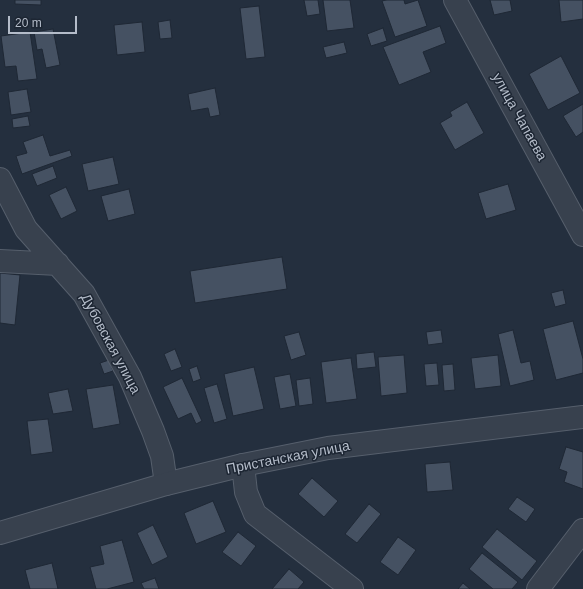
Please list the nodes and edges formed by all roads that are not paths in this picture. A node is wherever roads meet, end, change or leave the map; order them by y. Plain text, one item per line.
1 (455, 0) edge
2 (0, 179) edge
3 (583, 235) edge
4 (0, 261) edge
5 (58, 264) junction
6 (583, 417) edge
7 (243, 466) junction
8 (166, 484) junction
9 (583, 530) edge
10 (0, 534) edge
11 (352, 589) edge
12 (538, 589) edge

1 - 3 street, улица Чапаева
2 - 5 street, Дубовская улица
4 - 5 street
5 - 8 street, Дубовская улица
6 - 7 street, Пристанская улица
7 - 8 street, Пристанская улица
7 - 11 street
8 - 10 street, Пристанская улица
9 - 12 street

